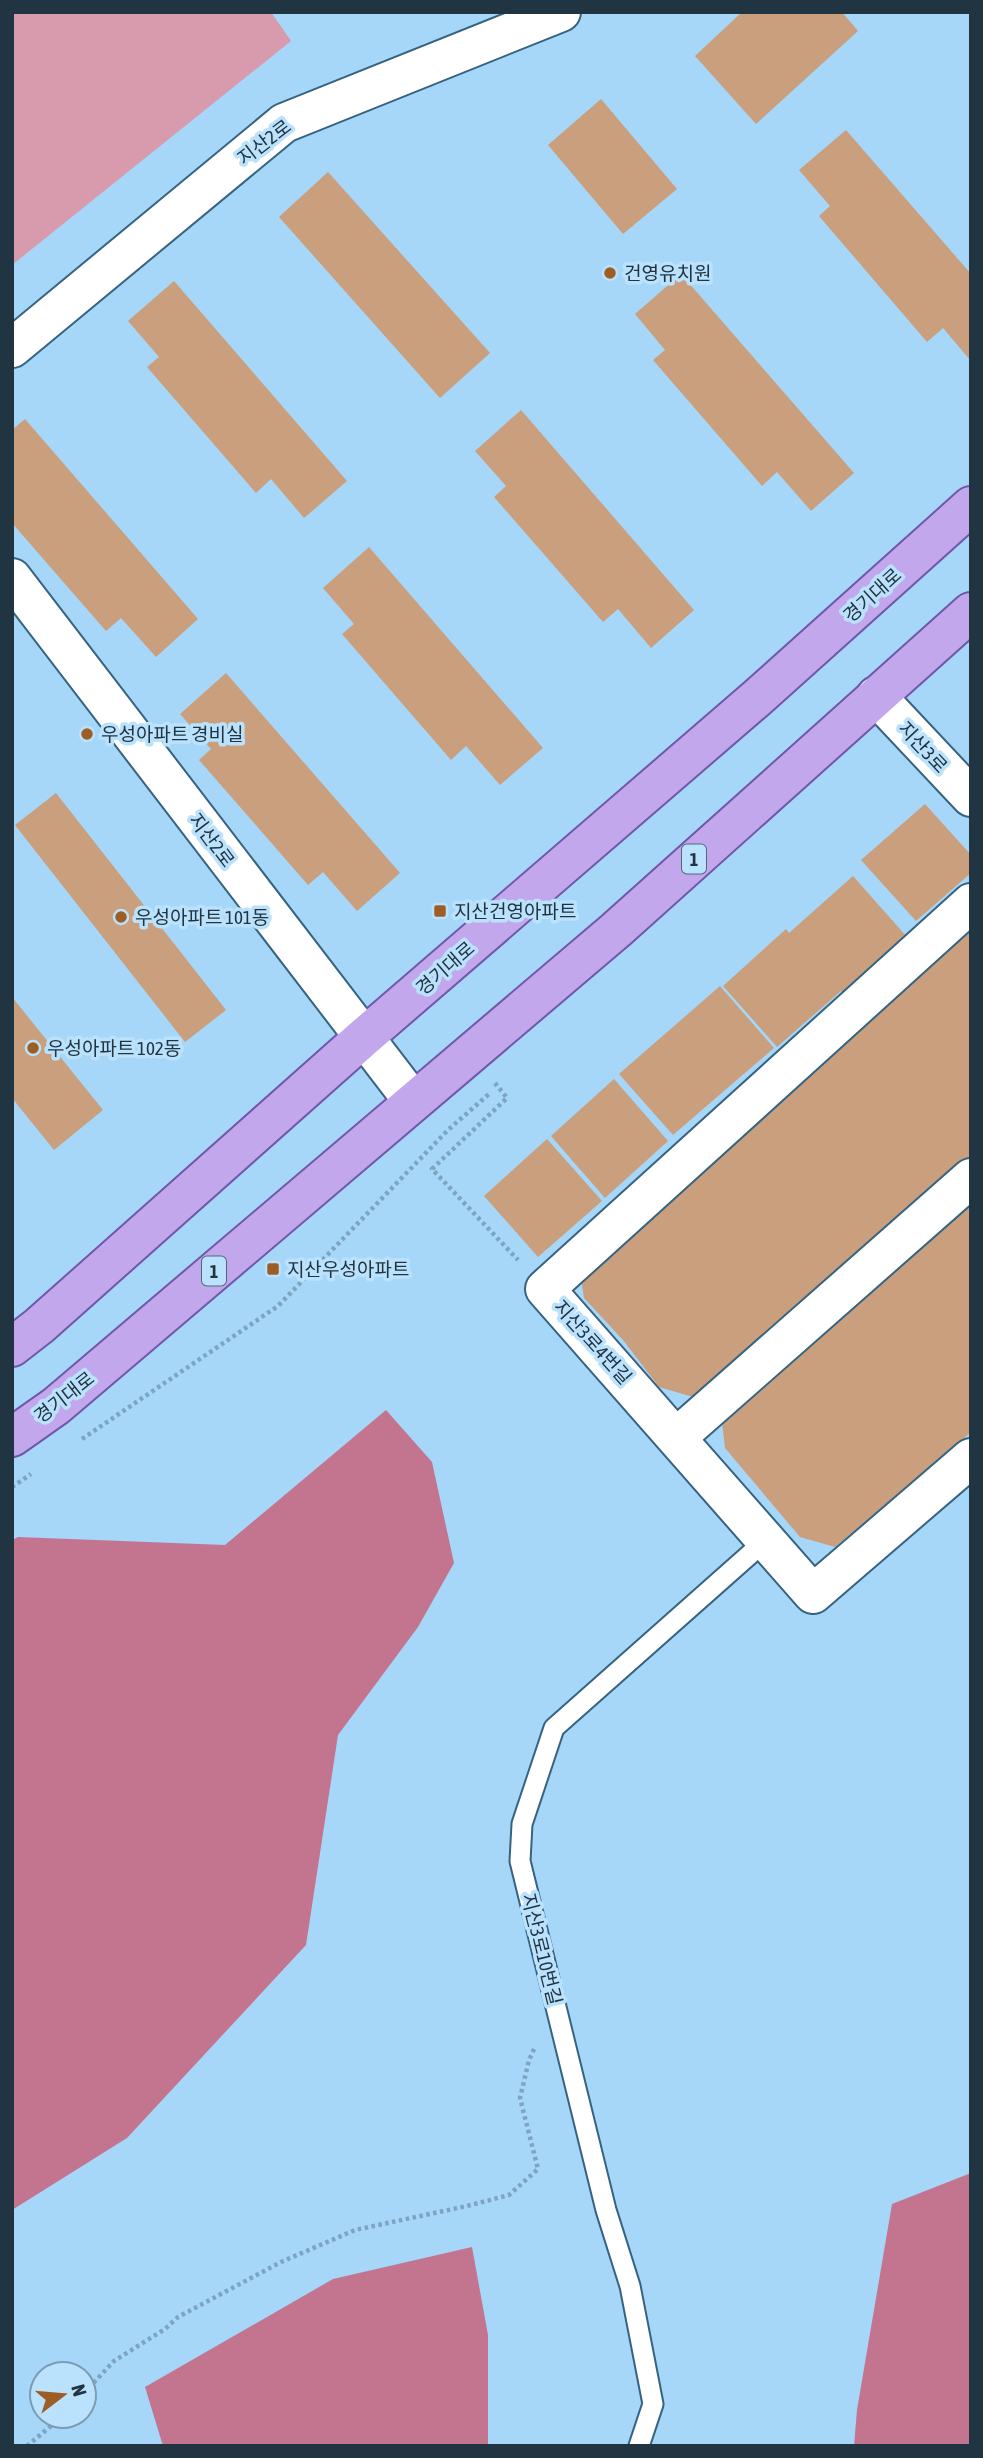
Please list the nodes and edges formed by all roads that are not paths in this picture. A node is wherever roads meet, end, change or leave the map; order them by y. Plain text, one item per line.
1 (561, 12) edge
2 (12, 348) edge
3 (971, 506) edge
4 (12, 578) edge
5 (971, 612) edge
6 (877, 696) junction
7 (970, 797) edge
8 (971, 903) edge
9 (363, 1038) junction
10 (413, 1101) junction
11 (971, 1178) edge
12 (12, 1346) edge
13 (12, 1437) edge
14 (677, 1437) junction
15 (971, 1458) edge
16 (766, 1540) junction
17 (639, 2446) edge

1 - 2 street, 지산2로
3 - 9 main road, 경기대로
4 - 9 street, 지산2로
5 - 6 main road, 경기대로 / 1
6 - 7 street, 지산3로
6 - 10 main road, 경기대로 / 1
8 - 14 street, 지산3로4번길
9 - 10 street, 지산2로
9 - 12 main road, 경기대로
10 - 13 main road, 경기대로 / 1
11 - 14 street
14 - 16 street, 지산3로4번길
15 - 16 street
16 - 17 lane, 지산3로10번길

